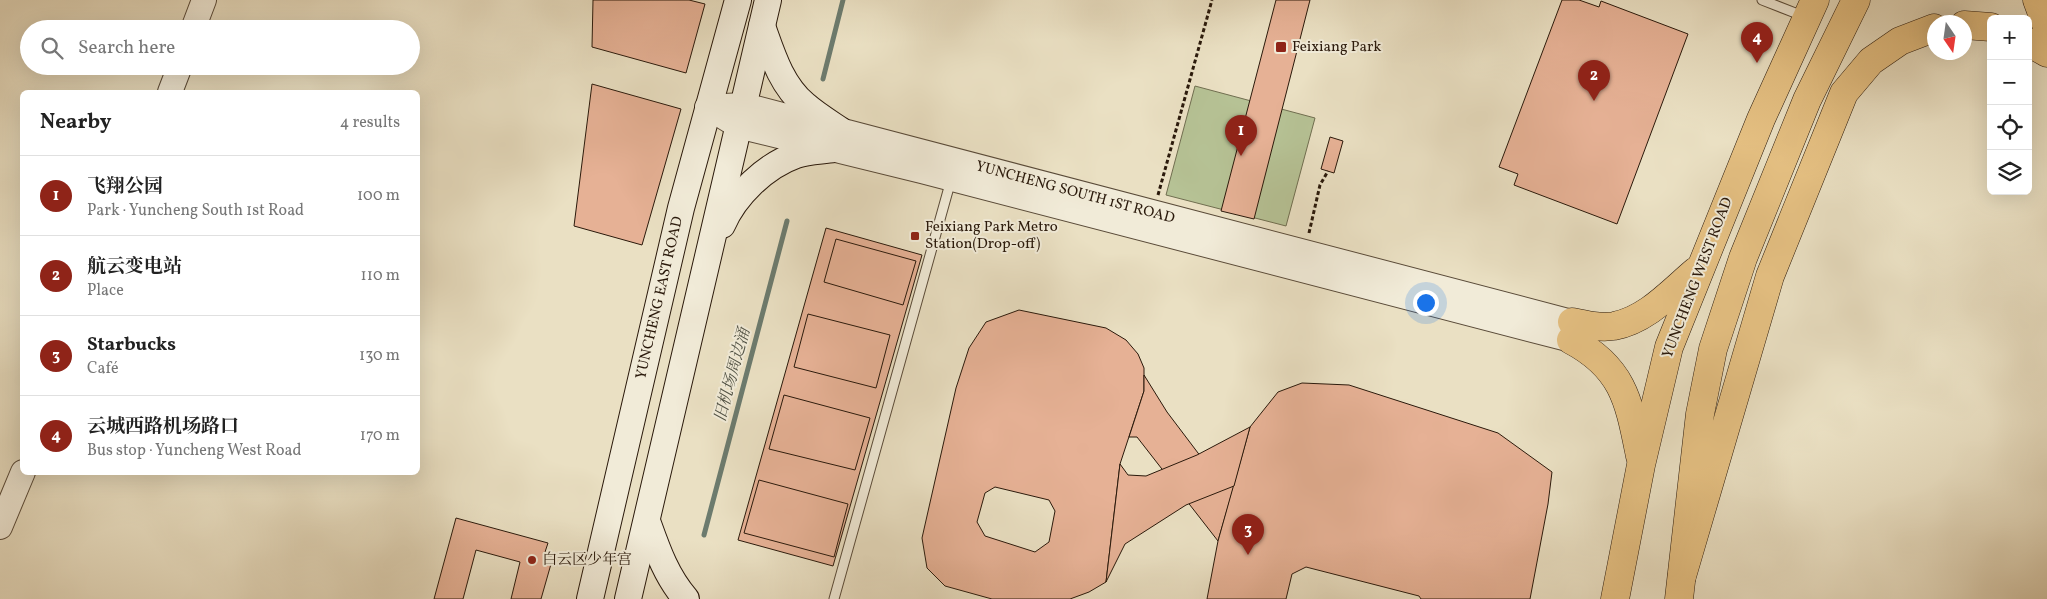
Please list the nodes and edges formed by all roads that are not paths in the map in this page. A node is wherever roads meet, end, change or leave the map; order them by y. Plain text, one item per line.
1 (204, 0) edge
2 (738, 0) edge
3 (768, 0) edge
4 (1762, 0) edge
5 (1856, 0) edge
6 (2037, 0) edge
7 (1811, 9) edge
8 (196, 20) edge
9 (762, 26) junction
10 (1972, 26) edge
11 (1987, 27) edge
12 (2047, 27) edge
13 (1927, 31) edge
14 (2032, 44) edge
15 (2047, 53) edge
16 (177, 75) edge
17 (171, 90) edge
18 (707, 107) junction
19 (741, 116) junction
20 (837, 140) junction
21 (951, 179) junction
22 (681, 208) junction
23 (718, 214) junction
24 (712, 248) junction
25 (1699, 268) junction
26 (1571, 331) junction
27 (1641, 465) junction
28 (22, 475) edge
29 (647, 521) junction
30 (0, 527) edge
31 (1681, 588) edge
32 (590, 599) edge
33 (628, 599) edge
34 (686, 599) edge
35 (834, 599) edge
36 (1615, 599) edge

1 - 8 street
2 - 18 main road, YUNCHENG EAST ROAD
3 - 9 main road
4 - 7 lane
5 - 31 main road
6 - 12 main road
7 - 25 main road, YUNCHENG WEST ROAD
9 - 19 main road
9 - 20 main road
10 - 11 main road
13 - 31 main road
14 - 15 main road
16 - 17 street
18 - 19 street, YUNCHENG SOUTH 1ST ROAD
18 - 22 main road, YUNCHENG EAST ROAD
19 - 20 street, YUNCHENG SOUTH 1ST ROAD
19 - 23 main road
20 - 21 street, YUNCHENG SOUTH 1ST ROAD
20 - 24 main road
20 - 26 street, YUNCHENG SOUTH 1ST ROAD
21 - 26 street, YUNCHENG SOUTH 1ST ROAD
21 - 35 lane
22 - 23 main road
22 - 32 main road, YUNCHENG EAST ROAD
23 - 24 main road
24 - 29 main road
25 - 26 main road
25 - 27 main road, YUNCHENG WEST ROAD
26 - 27 main road
27 - 36 main road, YUNCHENG WEST ROAD
28 - 30 street
29 - 33 main road
29 - 34 main road

